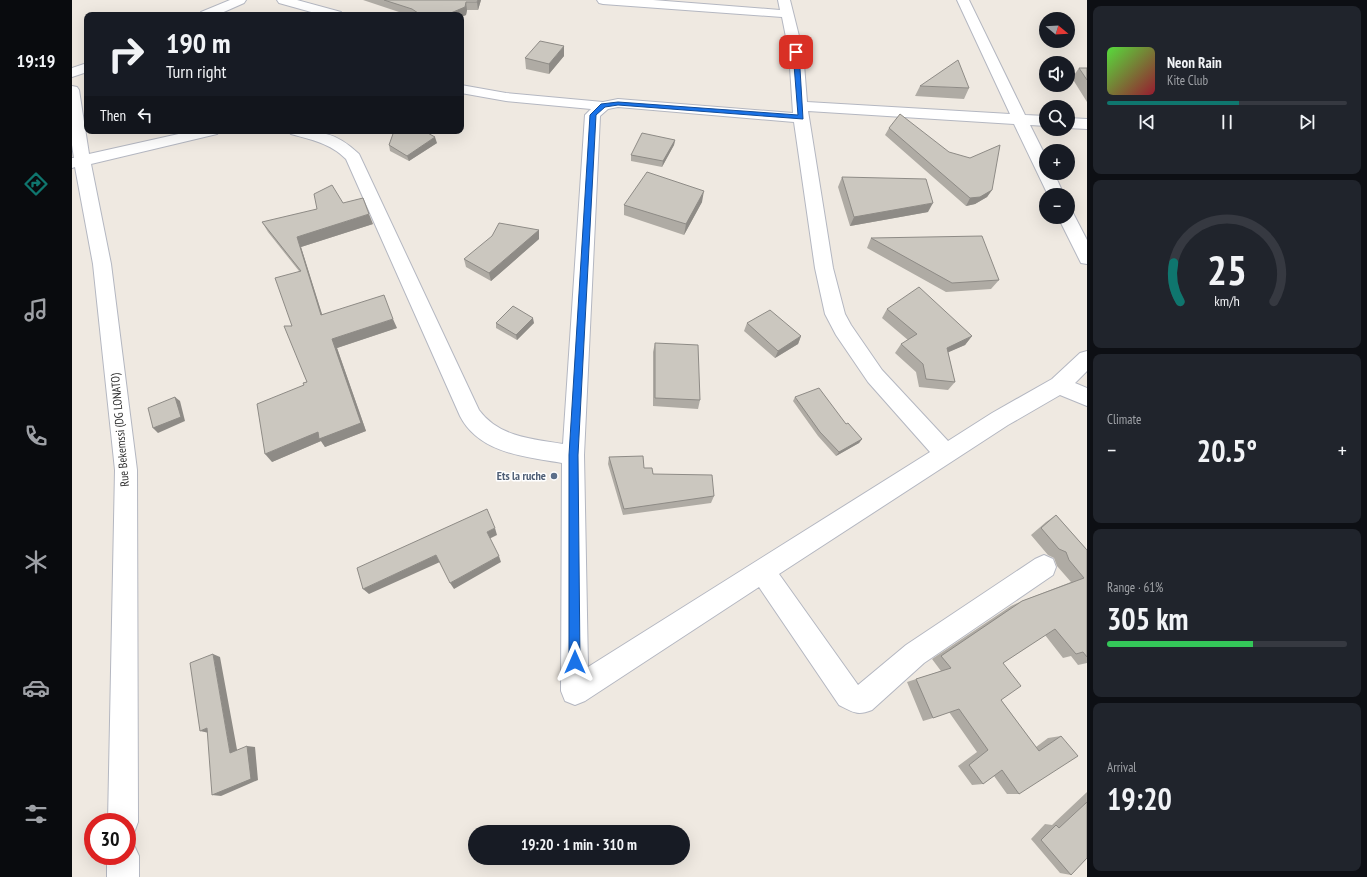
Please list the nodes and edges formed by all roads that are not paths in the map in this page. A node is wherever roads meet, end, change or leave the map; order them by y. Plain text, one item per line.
1 (240, 0) edge
2 (283, 0) edge
3 (603, 0) edge
4 (784, 0) edge
5 (963, 0) edge
6 (213, 12) edge
7 (325, 12) edge
8 (787, 14) junction
9 (84, 68) edge
10 (72, 73) edge
11 (72, 90) edge
12 (464, 90) edge
13 (603, 106) junction
14 (800, 112) junction
15 (1019, 119) junction
16 (1039, 120) edge
17 (1075, 123) edge
18 (1087, 124) edge
19 (199, 134) edge
20 (308, 134) edge
21 (77, 162) edge
22 (1053, 188) edge
23 (1070, 224) edge
24 (1087, 258) edge
25 (1087, 359) edge
26 (1059, 385) junction
27 (1087, 397) edge
28 (946, 454) junction
29 (573, 455) junction
30 (1044, 568) dead end
31 (762, 571) junction
32 (123, 813) edge
33 (123, 865) edge
34 (123, 877) edge

1 - 6 street
2 - 7 street
3 - 8 street
4 - 8 street
5 - 15 street
8 - 14 street
9 - 10 street
11 - 21 street, Rue Bekemssi (DG LONATO)
12 - 13 street
13 - 14 street
13 - 29 street
14 - 15 street
14 - 28 street
15 - 16 street
15 - 22 street
17 - 18 street
19 - 21 street
20 - 29 street
21 - 32 street, Rue Bekemssi (DG LONATO)
23 - 24 street
25 - 26 street
26 - 27 street
26 - 28 street
28 - 31 street
29 - 31 street
30 - 31 street
33 - 34 street

